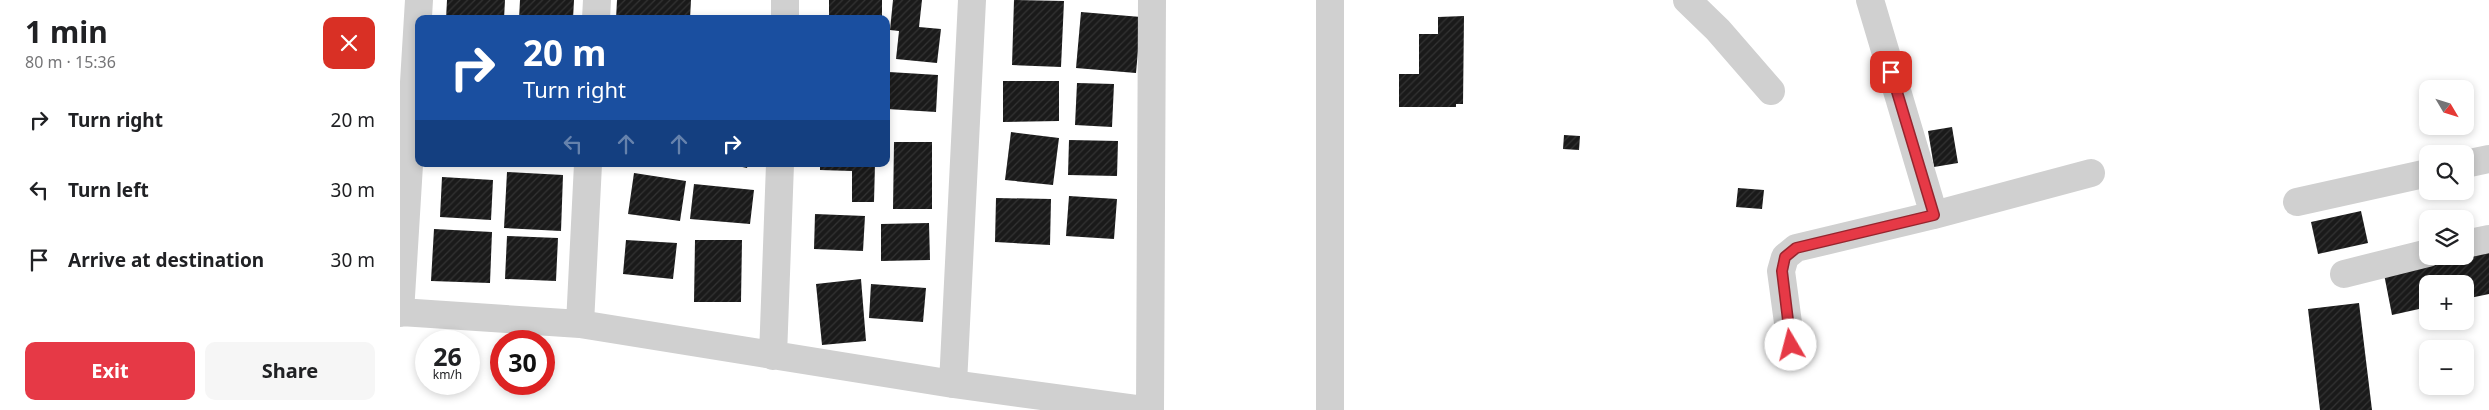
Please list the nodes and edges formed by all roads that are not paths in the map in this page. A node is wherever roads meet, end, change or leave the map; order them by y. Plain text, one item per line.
1 (419, 0) edge
2 (597, 0) edge
3 (785, 0) edge
4 (972, 0) edge
5 (1152, 0) edge
6 (1330, 0) edge
7 (1686, 0) edge
8 (1870, 0) edge
9 (418, 15) edge
10 (596, 15) edge
11 (785, 15) edge
12 (415, 66) edge
13 (1771, 91) dead end
14 (2489, 159) edge
15 (2474, 162) edge
16 (588, 167) edge
17 (780, 167) edge
18 (2090, 173) dead end
19 (2419, 175) edge
20 (2297, 202) dead end
21 (1934, 215) junction
22 (2489, 239) edge
23 (2474, 242) edge
24 (2419, 256) edge
25 (2344, 274) dead end
26 (400, 312) edge
27 (580, 324) junction
28 (1791, 345) dead end
29 (773, 356) junction
30 (953, 384) junction
31 (1145, 410) edge
32 (1150, 410) edge
33 (1330, 410) edge

1 - 9 street
2 - 10 street
3 - 11 street
4 - 30 street
5 - 32 street
6 - 33 street
7 - 13 street
8 - 21 street
12 - 26 street
14 - 15 street
16 - 27 street
17 - 29 street
18 - 21 street
19 - 20 street
21 - 28 street
22 - 23 street
24 - 25 street
26 - 27 street
27 - 29 street
29 - 30 street
30 - 31 street

